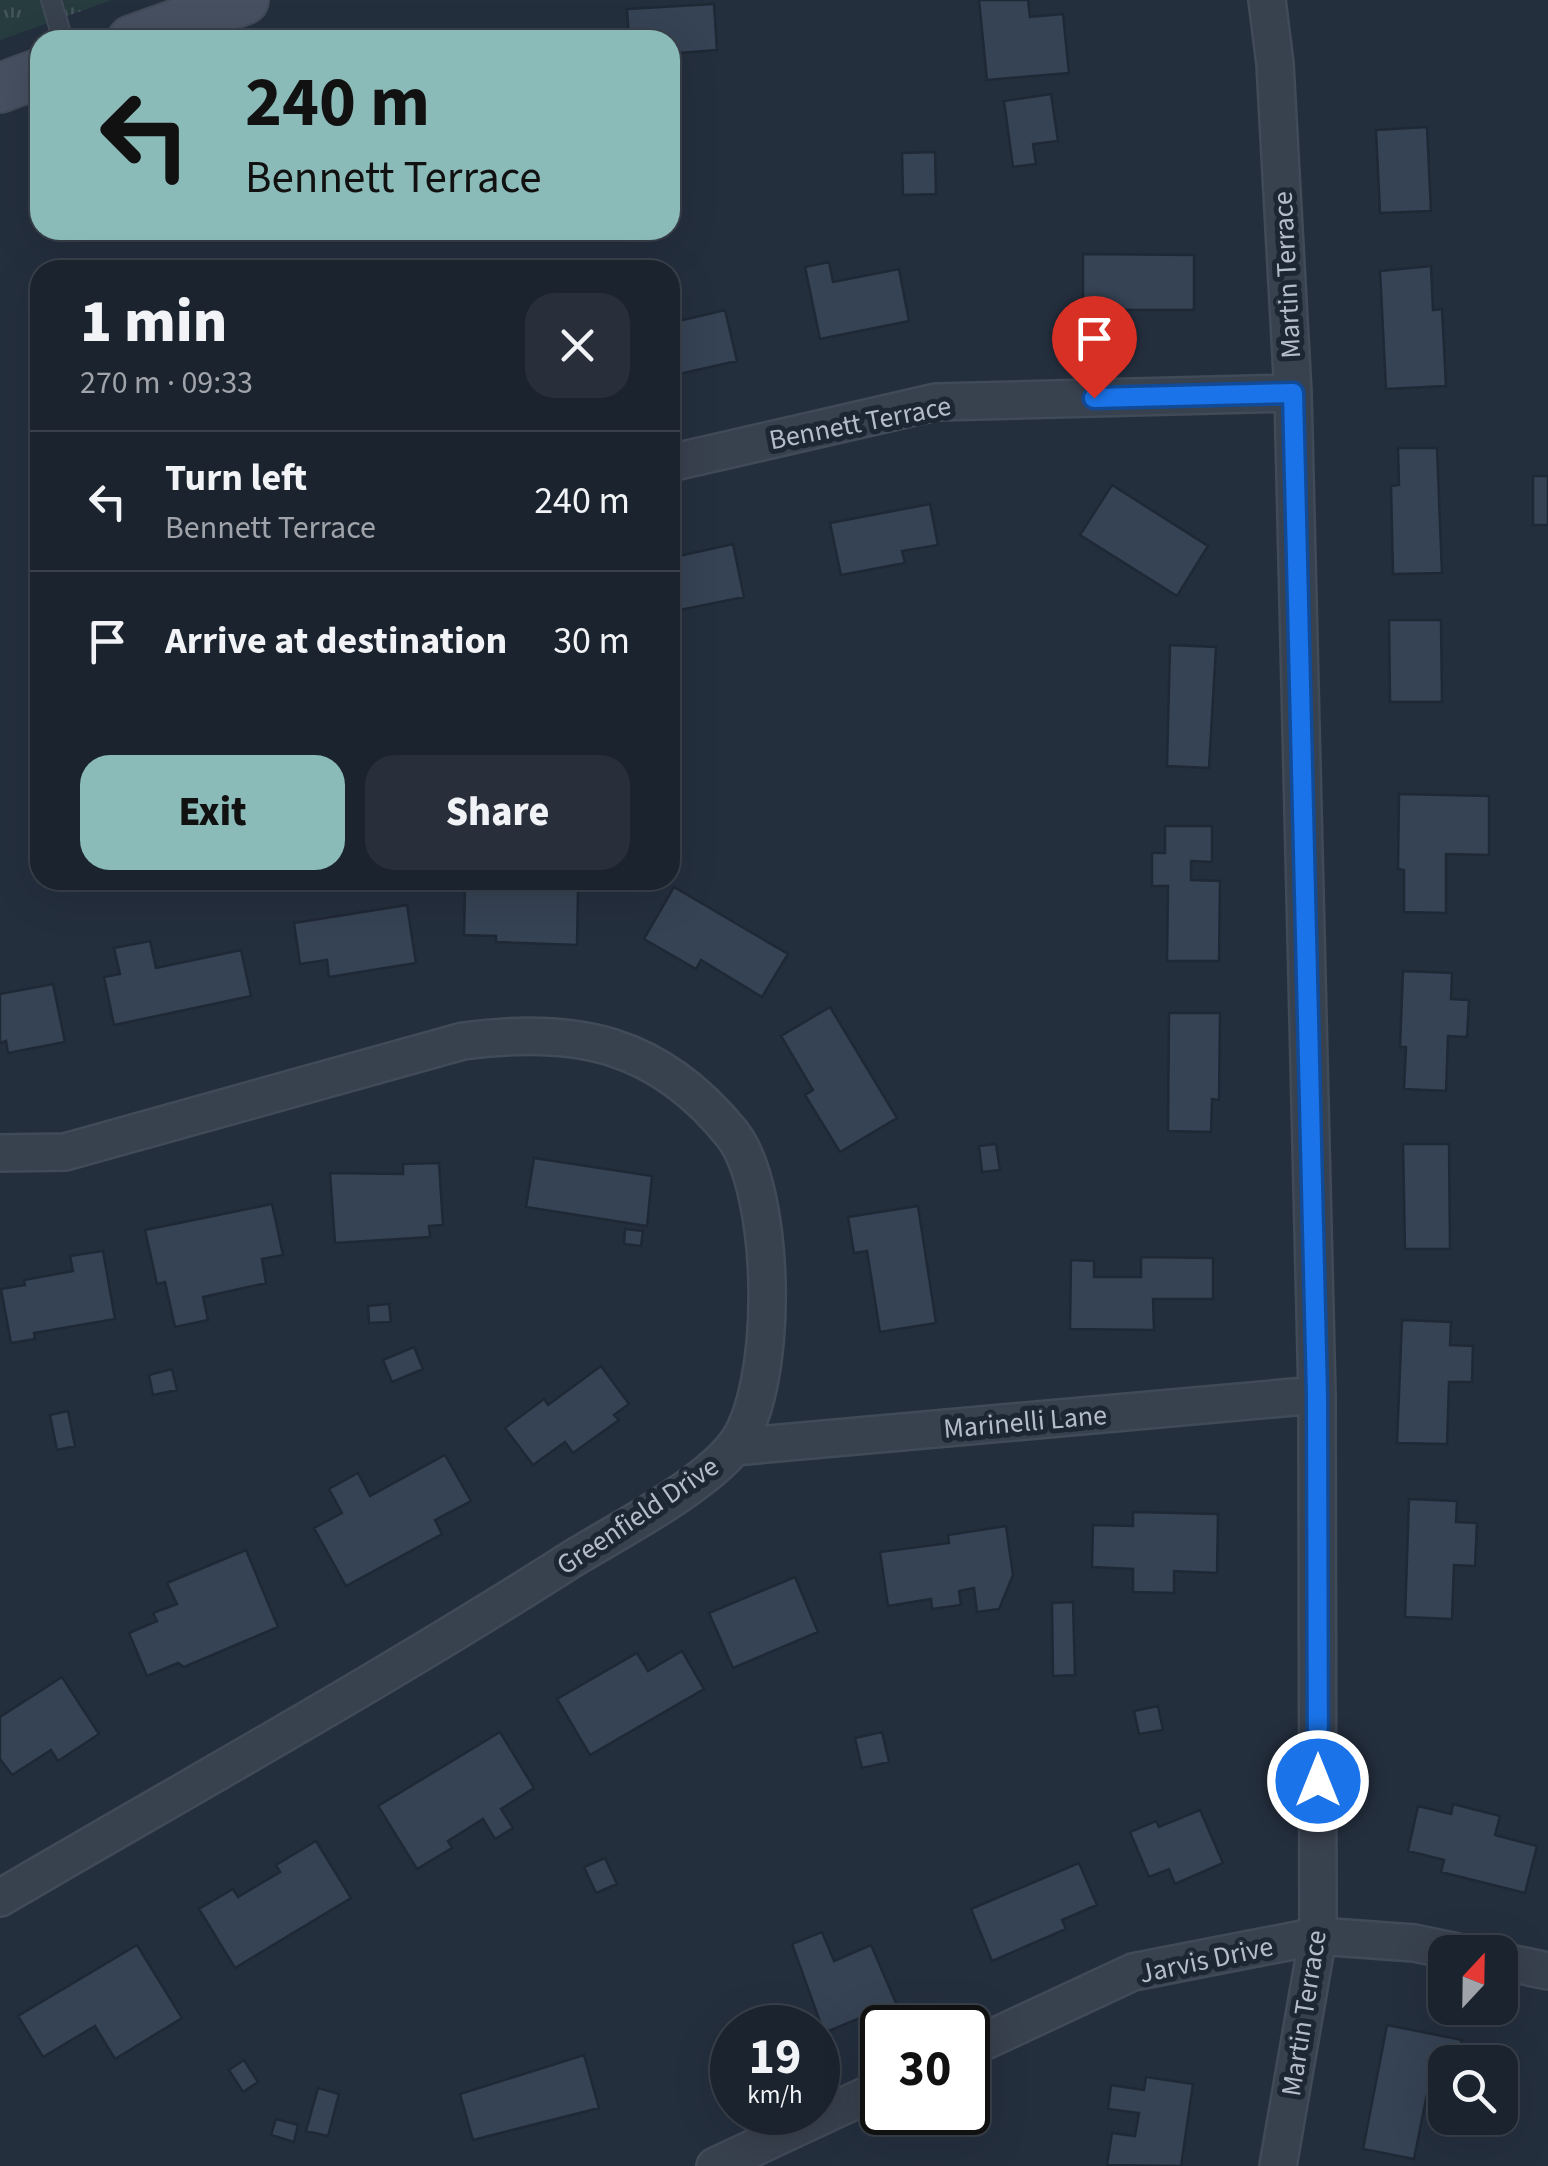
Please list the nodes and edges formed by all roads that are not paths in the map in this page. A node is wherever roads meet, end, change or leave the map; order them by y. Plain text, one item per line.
1 (52, 0) edge
2 (244, 0) edge
3 (1267, 0) edge
4 (61, 30) edge
5 (160, 30) edge
6 (30, 77) edge
7 (0, 88) edge
8 (1293, 393) junction
9 (680, 460) edge
10 (0, 1153) edge
11 (1317, 1395) junction
12 (734, 1447) junction
13 (0, 1898) edge
14 (1318, 1936) junction
15 (1428, 1947) edge
16 (1518, 1964) edge
17 (1548, 1970) edge
18 (990, 2038) edge
19 (860, 2098) edge
20 (718, 2165) edge
21 (1278, 2166) edge

1 - 4 lane
2 - 5 street
3 - 8 street, Martin Terrace
6 - 7 street
8 - 9 street, Bennett Terrace
8 - 11 street, Martin Terrace
10 - 12 street, Greenfield Drive
11 - 12 street, Marinelli Lane
11 - 14 street, Martin Terrace
12 - 13 street, Greenfield Drive
14 - 15 street, Jarvis Drive
14 - 18 street, Jarvis Drive
14 - 21 street, Martin Terrace
16 - 17 street
19 - 20 street

